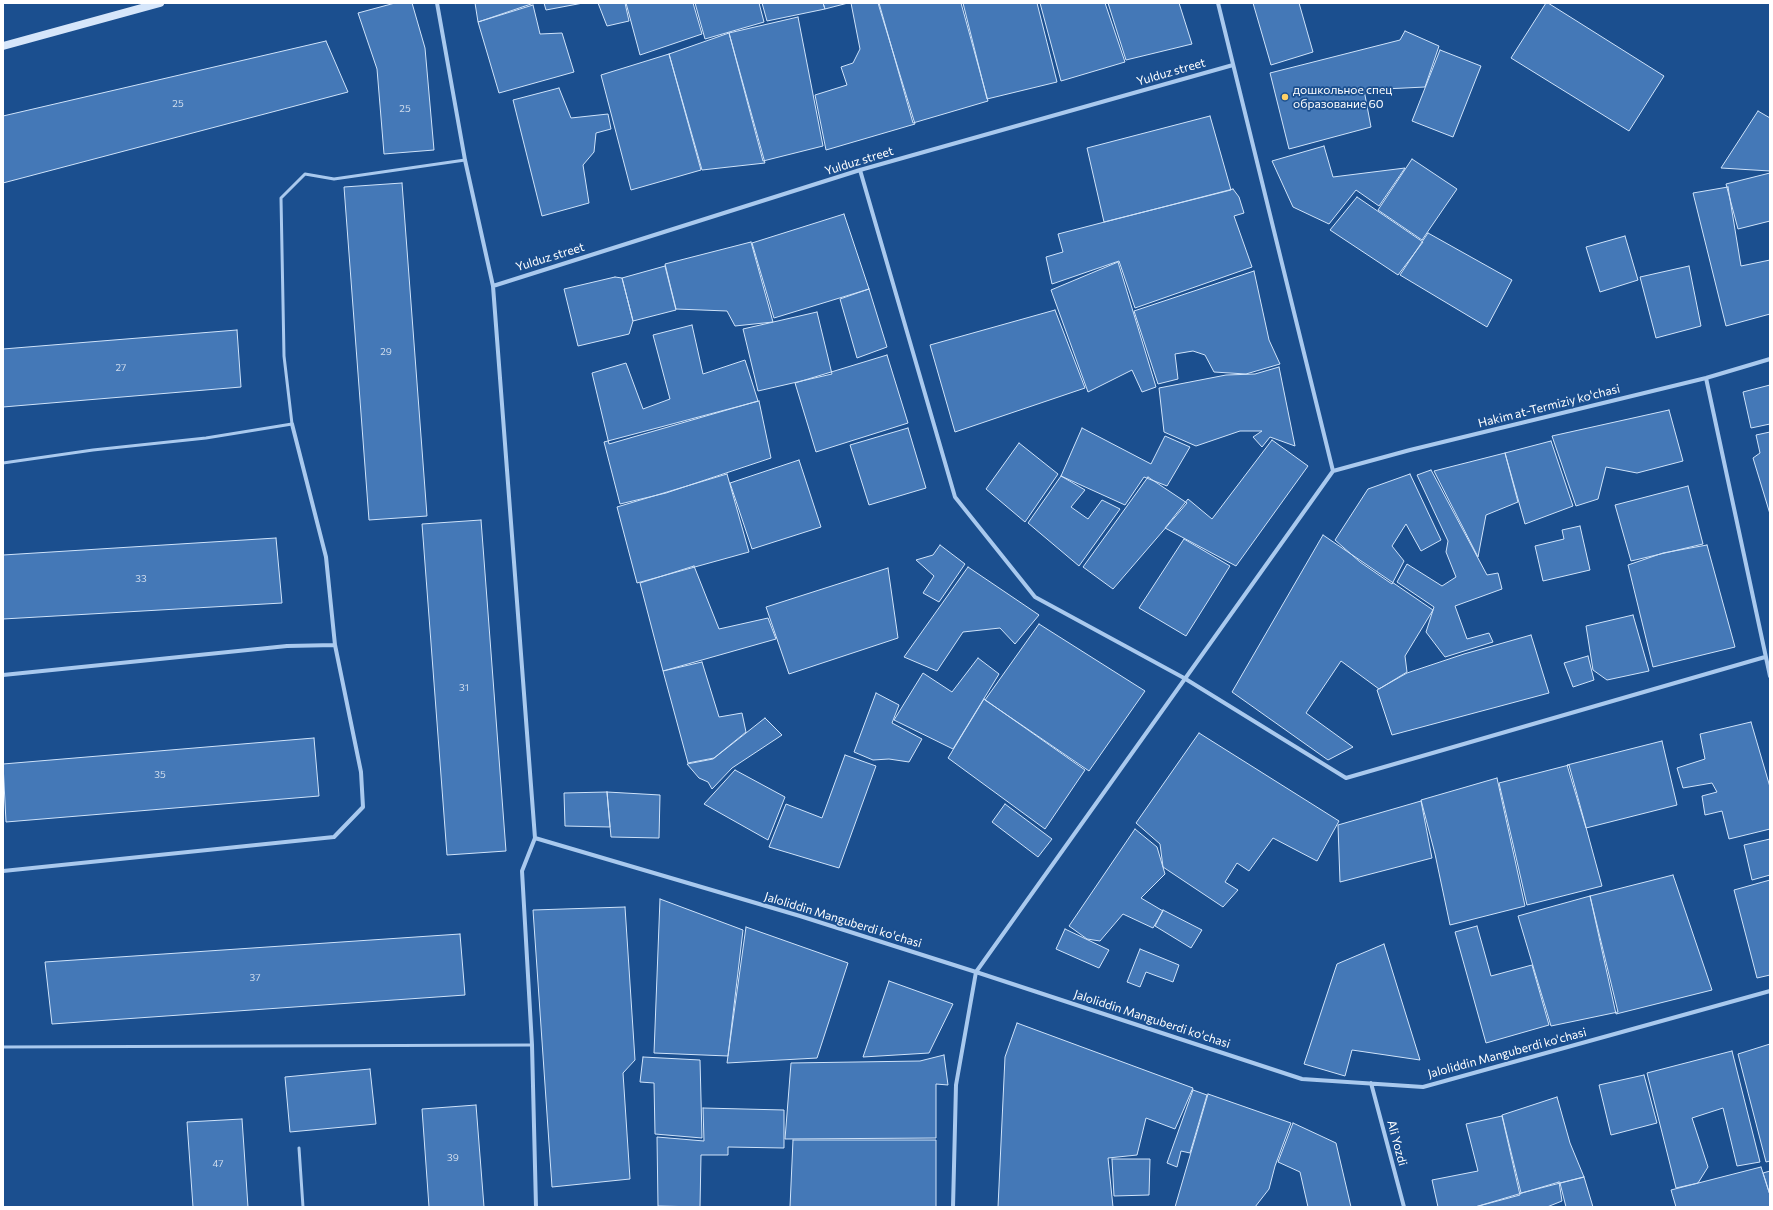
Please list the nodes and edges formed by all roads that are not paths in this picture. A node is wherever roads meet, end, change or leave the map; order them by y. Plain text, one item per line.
1 (160, 3) edge
2 (436, 3) edge
3 (1218, 3) edge
4 (3, 46) edge
5 (1233, 65) junction
6 (465, 160) junction
7 (860, 170) junction
8 (493, 286) junction
9 (1770, 359) edge
10 (1706, 378) junction
11 (292, 424) junction
12 (3, 463) edge
13 (1333, 471) junction
14 (335, 645) junction
15 (1765, 657) junction
16 (3, 675) edge
17 (1770, 676) edge
18 (1184, 678) junction
19 (535, 838) junction
20 (3, 872) edge
21 (976, 972) junction
22 (1770, 991) edge
23 (532, 1045) junction
24 (3, 1047) edge
25 (1371, 1084) junction
26 (299, 1148) dead end
27 (303, 1207) edge
28 (536, 1207) edge
29 (953, 1207) edge
30 (1404, 1207) edge

1 - 4 street
2 - 6 street
3 - 5 street
5 - 7 street, Yulduz street
5 - 13 street
6 - 8 street
6 - 11 lane
7 - 8 street, Yulduz street
7 - 18 street
8 - 19 street
9 - 10 street, Hakim at-Termiziy ko'chasi
10 - 13 street, Hakim at-Termiziy ko'chasi
10 - 15 street
11 - 12 lane
11 - 14 street
13 - 18 street
14 - 16 street
14 - 20 street
15 - 17 street
15 - 18 street
18 - 21 street
19 - 21 street, Jaloliddin Manguberdi ko'chasi
19 - 23 street
21 - 25 street, Jaloliddin Manguberdi ko'chasi
21 - 29 street
22 - 25 street, Jaloliddin Manguberdi ko'chasi
23 - 24 lane
23 - 28 street
25 - 30 street, Ali Yozdi
26 - 27 lane

